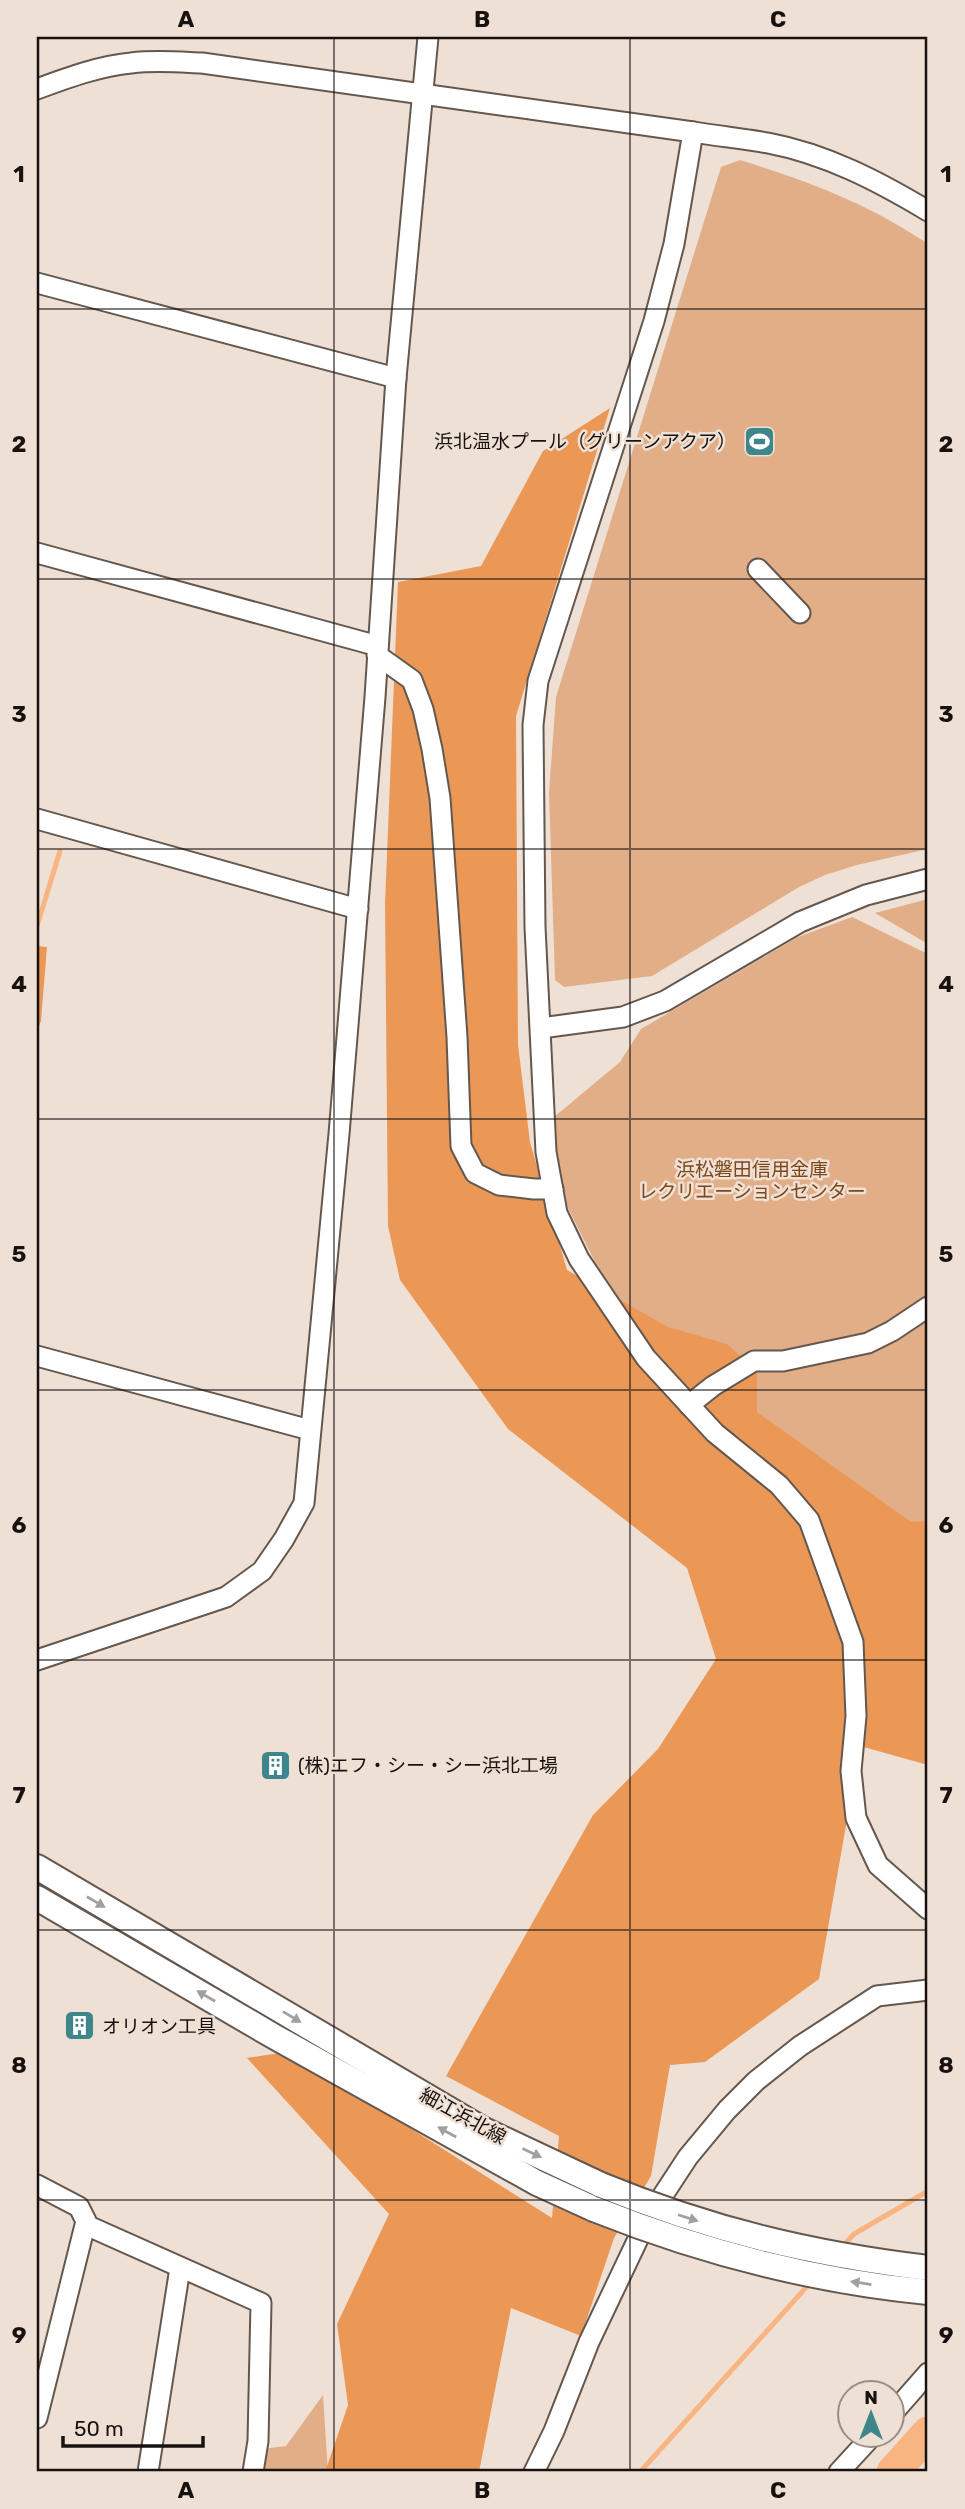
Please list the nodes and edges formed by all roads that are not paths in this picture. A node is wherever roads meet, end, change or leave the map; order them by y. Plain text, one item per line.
1 (428, 37) edge
2 (37, 89) edge
3 (424, 94) junction
4 (693, 132) junction
5 (928, 211) edge
6 (37, 283) edge
7 (396, 378) junction
8 (37, 554) edge
9 (758, 569) dead end
10 (800, 613) dead end
11 (378, 650) junction
12 (37, 819) edge
13 (928, 879) edge
14 (358, 909) junction
15 (541, 1028) junction
16 (553, 1189) junction
17 (928, 1307) edge
18 (37, 1356) edge
19 (689, 1405) junction
20 (310, 1430) junction
21 (37, 1660) edge
22 (37, 1867) edge
23 (37, 1898) edge
24 (928, 1909) edge
25 (928, 1990) edge
26 (37, 2185) edge
27 (598, 2197) junction
28 (86, 2223) junction
29 (180, 2268) junction
30 (928, 2268) edge
31 (928, 2292) edge
32 (928, 2373) edge
33 (906, 2397) edge
34 (37, 2418) edge
35 (859, 2450) edge
36 (148, 2472) edge
37 (253, 2472) edge
38 (534, 2472) edge
39 (839, 2472) edge

1 - 3 street
2 - 3 street
3 - 4 street
3 - 7 street
4 - 5 street
4 - 15 street
6 - 7 street
7 - 11 street
8 - 11 street
9 - 10 street
11 - 14 street
11 - 16 street
12 - 14 street
13 - 15 street
14 - 20 street
15 - 16 street
16 - 19 street
17 - 19 street
18 - 20 street
19 - 24 street
20 - 21 street
22 -> 27 main road, 細江浜北線
27 -> 23 main road, 細江浜北線
25 - 38 street
26 - 28 street
27 -> 30 main road, 細江浜北線, bridge
31 -> 27 main road, 細江浜北線, bridge
28 - 29 street
28 - 34 street
29 - 36 street
29 - 37 street
32 - 33 street
35 - 39 street

